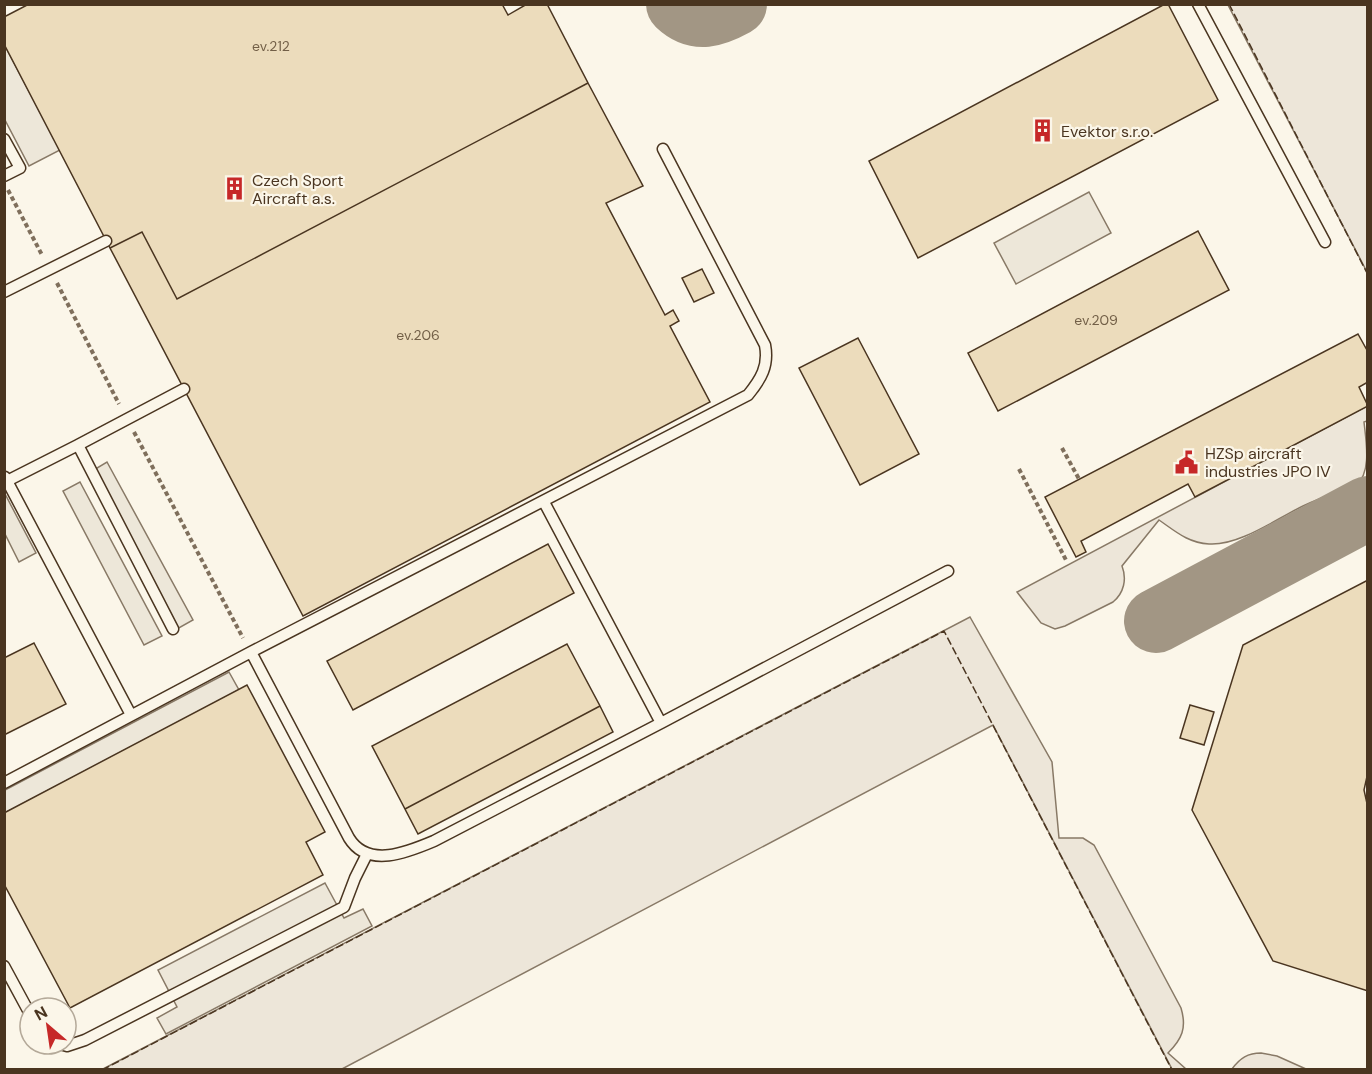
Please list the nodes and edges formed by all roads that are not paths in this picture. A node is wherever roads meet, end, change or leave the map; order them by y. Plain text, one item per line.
1 (1198, 4) edge
2 (4, 139) edge
3 (663, 149) dead end
4 (4, 176) edge
5 (106, 241) dead end
6 (1325, 242) dead end
7 (4, 292) edge
8 (184, 389) dead end
9 (78, 445) junction
10 (6, 479) edge
11 (544, 502) junction
12 (948, 570) dead end
13 (173, 629) dead end
14 (251, 652) junction
15 (131, 715) junction
16 (661, 723) junction
17 (4, 783) edge
18 (367, 854) junction
19 (4, 966) edge
20 (20, 996) edge
21 (78, 1043) edge

1 - 6 lane
2 - 4 lane
3 - 11 lane
5 - 7 lane
8 - 9 lane
9 - 10 lane
9 - 13 lane
10 - 15 lane
11 - 14 lane
11 - 16 lane
12 - 16 lane
14 - 15 lane
14 - 18 lane
15 - 17 lane
16 - 18 lane
18 - 21 lane
19 - 20 lane

